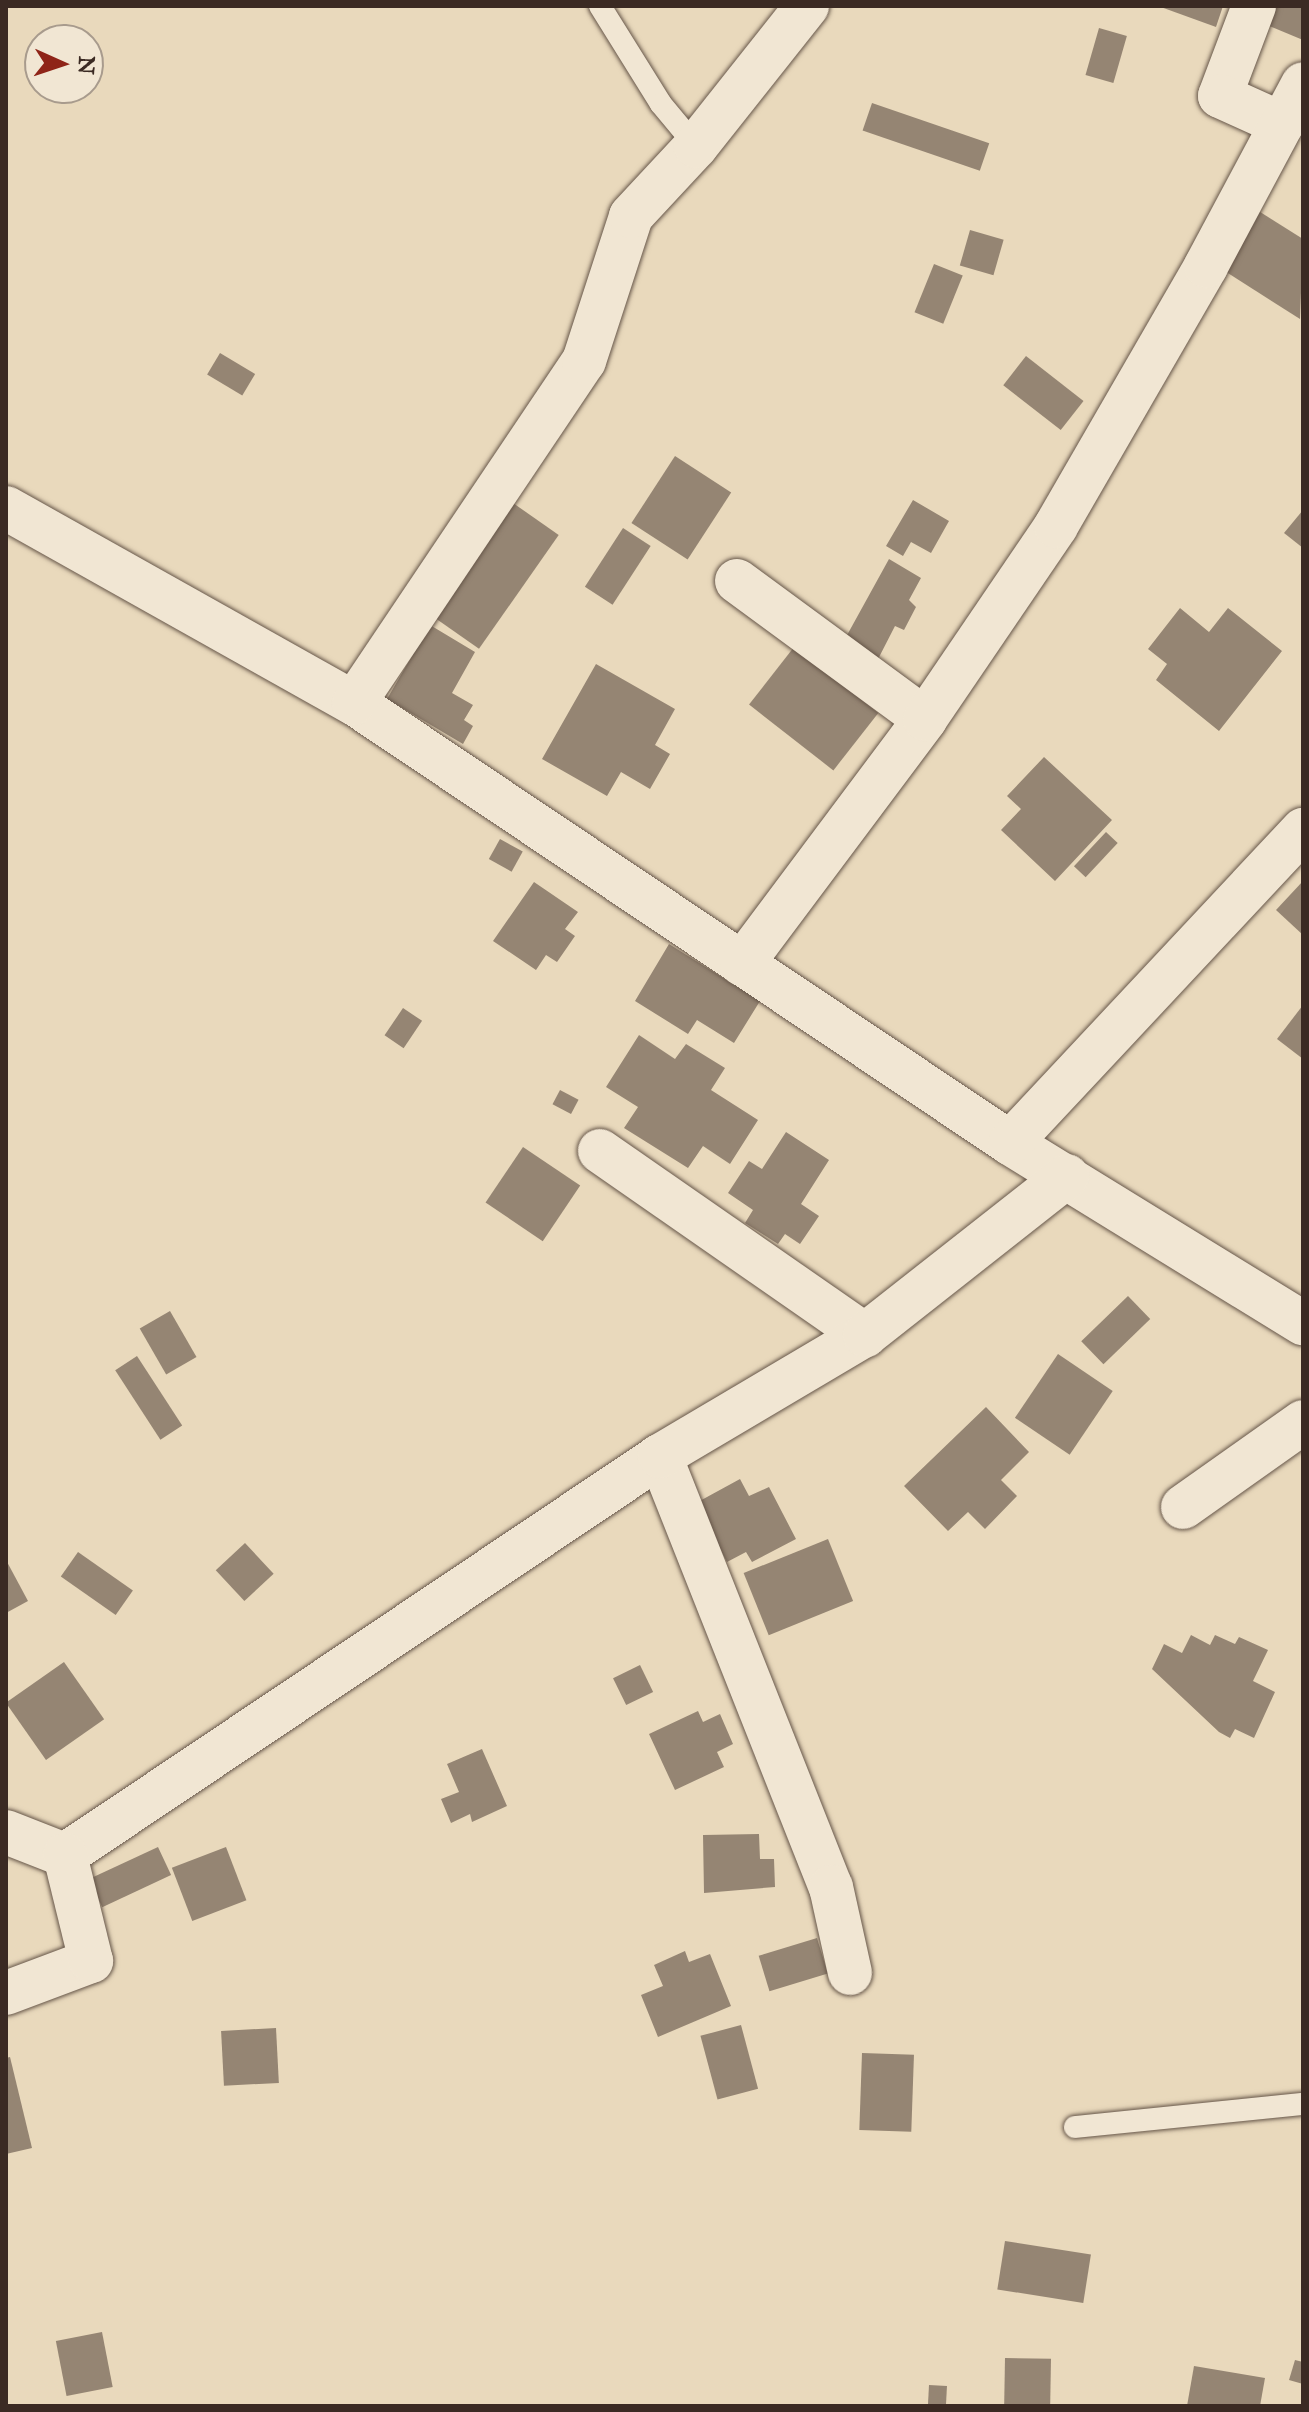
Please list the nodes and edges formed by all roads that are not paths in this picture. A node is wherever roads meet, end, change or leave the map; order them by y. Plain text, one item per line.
1 (600, 6) edge
2 (807, 6) edge
3 (1254, 6) edge
4 (1303, 84) edge
5 (1282, 124) junction
6 (696, 146) junction
7 (6, 508) edge
8 (737, 581) dead end
9 (354, 703) junction
10 (925, 719) junction
11 (1303, 830) edge
12 (742, 964) junction
13 (1010, 1143) junction
14 (600, 1151) dead end
15 (1067, 1176) junction
16 (1303, 1323) edge
17 (865, 1335) junction
18 (1303, 1422) edge
19 (660, 1456) junction
20 (1183, 1507) dead end
21 (6, 1832) edge
22 (65, 1855) junction
23 (850, 1973) dead end
24 (6, 1993) edge
25 (1303, 2104) edge
26 (1075, 2127) dead end

1 - 6 lane
2 - 6 street
3 - 5 street
4 - 5 street
5 - 10 street
6 - 9 street
7 - 9 street
8 - 10 street
9 - 12 street
10 - 12 street
11 - 13 street
12 - 13 street
13 - 15 street
14 - 17 street
15 - 16 street
15 - 17 street
17 - 19 street
18 - 20 street
19 - 22 street
19 - 23 street
21 - 22 street
22 - 24 street
25 - 26 lane

